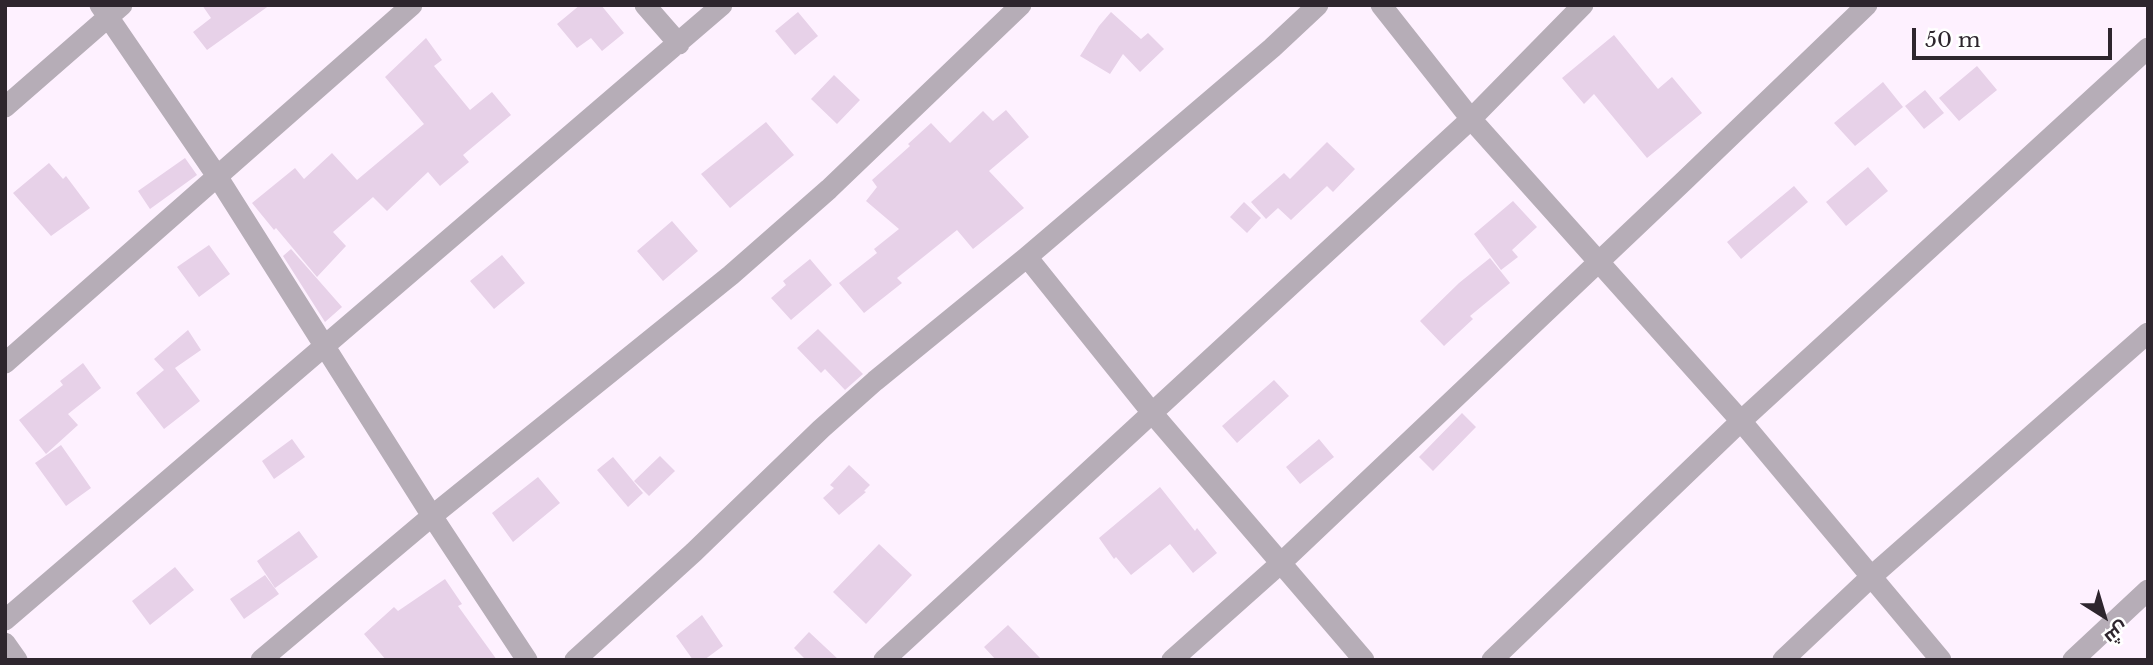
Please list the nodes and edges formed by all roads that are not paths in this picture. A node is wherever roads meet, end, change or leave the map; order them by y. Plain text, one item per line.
1 (412, 5) edge
2 (645, 5) edge
3 (722, 5) edge
4 (1021, 5) edge
5 (1318, 5) edge
6 (1381, 5) edge
7 (1583, 5) edge
8 (1867, 5) edge
9 (111, 9) edge
10 (679, 44) junction
11 (2148, 48) edge
12 (5, 107) edge
13 (1471, 119) junction
14 (217, 176) junction
15 (1027, 257) junction
16 (1598, 261) junction
17 (2148, 333) edge
18 (325, 345) junction
19 (5, 363) edge
20 (1153, 414) junction
21 (1741, 421) junction
22 (432, 516) junction
23 (1281, 563) junction
24 (1872, 576) junction
25 (2148, 590) edge
26 (5, 620) edge
27 (5, 643) edge
28 (17, 660) edge
29 (261, 660) edge
30 (527, 660) edge
31 (575, 660) edge
32 (884, 660) edge
33 (1172, 660) edge
34 (1364, 660) edge
35 (1492, 660) edge
36 (1783, 660) edge
37 (1941, 660) edge
38 (2073, 660) edge

1 - 14 street
2 - 10 street
3 - 10 street
4 - 22 street
5 - 15 street
6 - 13 street
7 - 13 street
8 - 16 street
9 - 12 street
9 - 14 street
10 - 18 street
11 - 21 street
13 - 16 street
13 - 20 street
14 - 18 street
14 - 19 street
15 - 20 street
15 - 31 street
16 - 21 street
16 - 23 street
17 - 24 street
18 - 22 street
18 - 26 street
20 - 23 street
20 - 32 street
21 - 24 street
21 - 35 street
22 - 29 street
22 - 30 street
23 - 33 street
23 - 34 street
24 - 36 street
24 - 37 street
25 - 38 street
27 - 28 street

